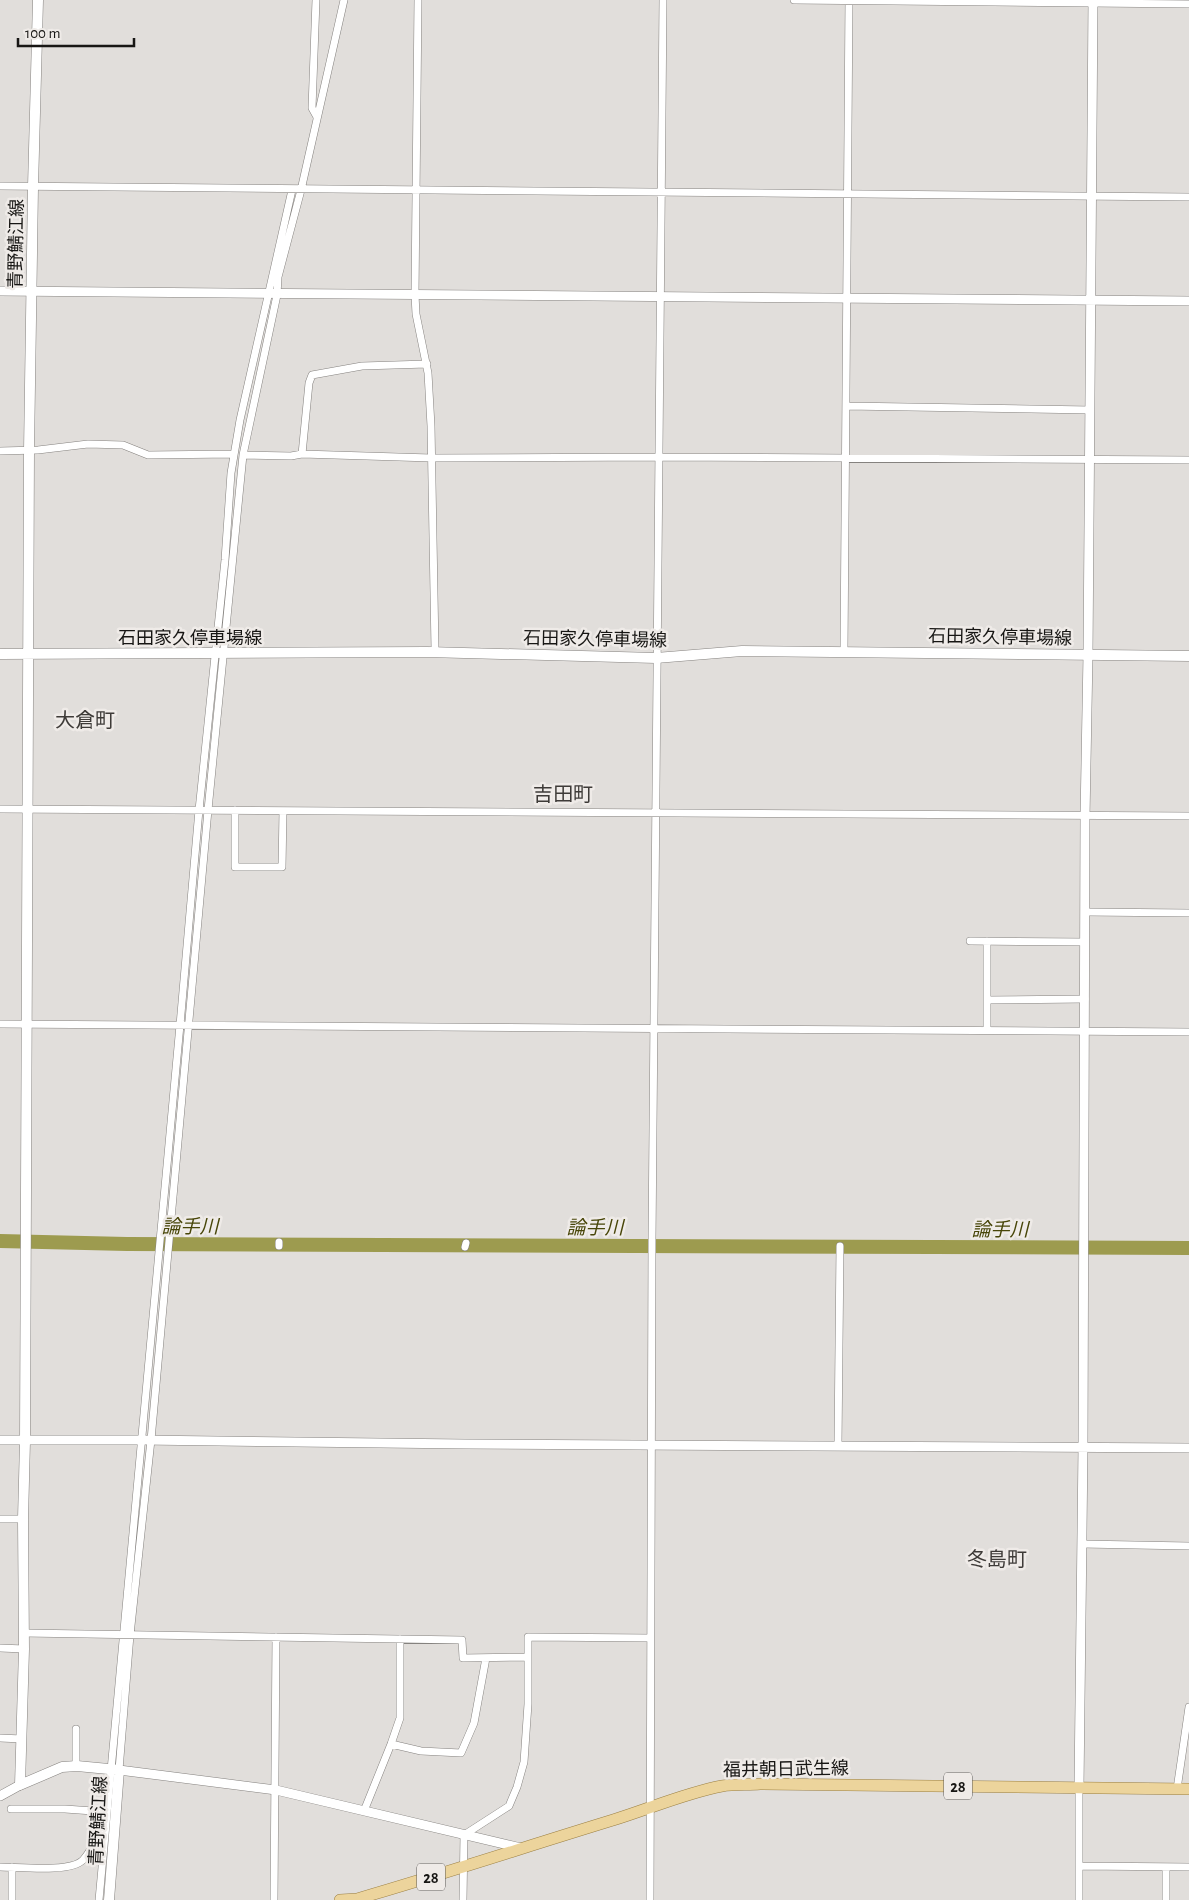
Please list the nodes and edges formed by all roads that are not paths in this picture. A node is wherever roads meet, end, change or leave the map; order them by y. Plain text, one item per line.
1 (38, 0) edge
2 (316, 0) edge
3 (344, 0) edge
4 (418, 0) edge
5 (662, 0) edge
6 (794, 0) edge
7 (849, 0) edge
8 (1093, 1) edge
9 (1189, 4) edge
10 (317, 117) junction
11 (0, 186) edge
12 (33, 187) junction
13 (292, 190) junction
14 (301, 190) junction
15 (416, 191) junction
16 (660, 193) junction
17 (847, 194) junction
18 (1092, 196) junction
19 (1189, 197) edge
20 (0, 291) edge
21 (31, 292) junction
22 (273, 294) junction
23 (415, 295) junction
24 (659, 298) junction
25 (847, 300) junction
26 (1092, 300) junction
27 (1189, 301) edge
28 (427, 364) junction
29 (846, 406) junction
30 (1090, 410) junction
31 (29, 451) junction
32 (0, 452) edge
33 (234, 454) junction
34 (302, 454) junction
35 (243, 455) junction
36 (658, 457) junction
37 (846, 457) junction
38 (431, 458) junction
39 (1090, 460) junction
40 (1189, 460) edge
41 (844, 651) junction
42 (427, 652) junction
43 (0, 654) edge
44 (219, 654) junction
45 (28, 655) junction
46 (1088, 655) junction
47 (1189, 656) edge
48 (656, 658) junction
49 (0, 809) edge
50 (28, 809) junction
51 (199, 810) junction
52 (208, 810) junction
53 (235, 810) junction
54 (282, 810) junction
55 (655, 812) junction
56 (1189, 816) edge
57 (1085, 817) junction
58 (1085, 912) junction
59 (1189, 913) edge
60 (970, 941) dead end
61 (987, 941) junction
62 (1085, 942) junction
63 (987, 1000) junction
64 (1085, 1000) junction
65 (0, 1024) edge
66 (26, 1024) junction
67 (184, 1025) junction
68 (654, 1029) junction
69 (987, 1030) junction
70 (1085, 1031) junction
71 (1189, 1032) edge
72 (840, 1248) dead end
73 (0, 1440) edge
74 (25, 1440) junction
75 (146, 1440) junction
76 (651, 1444) junction
77 (838, 1445) junction
78 (1083, 1448) junction
79 (1189, 1448) edge
80 (0, 1519) edge
81 (23, 1519) junction
82 (1082, 1544) junction
83 (1189, 1546) edge
84 (24, 1633) junction
85 (127, 1635) junction
86 (276, 1637) junction
87 (650, 1638) junction
88 (400, 1639) junction
89 (0, 1648) edge
90 (24, 1649) junction
91 (527, 1657) junction
92 (486, 1658) junction
93 (1189, 1707) edge
94 (76, 1730) dead end
95 (0, 1738) edge
96 (22, 1739) junction
97 (392, 1744) junction
98 (76, 1766) junction
99 (115, 1769) junction
100 (20, 1785) junction
101 (1079, 1787) junction
102 (1183, 1789) edge
103 (276, 1790) junction
104 (0, 1796) edge
105 (11, 1809) dead end
106 (650, 1809) junction
107 (364, 1811) junction
108 (107, 1812) junction
109 (464, 1835) junction
110 (521, 1848) junction
111 (1079, 1866) junction
112 (0, 1867) edge
113 (12, 1867) junction
114 (1166, 1867) junction
115 (1189, 1867) edge
116 (463, 1868) junction
117 (12, 1900) edge
118 (99, 1900) edge
119 (109, 1900) edge
120 (274, 1900) edge
121 (340, 1900) edge
122 (463, 1900) edge
123 (650, 1900) edge
124 (1079, 1900) edge
125 (1166, 1900) edge

1 - 12 main road, 青野鯖江線
2 - 10 street
3 - 10 street
4 - 15 street
5 - 16 street
6 - 7 street
7 - 8 street
7 - 17 street
8 - 9 street
8 - 18 street
10 - 14 street
11 - 12 street
12 - 13 street
12 - 21 main road, 青野鯖江線
13 - 14 street
13 - 22 street
14 - 15 street
14 - 22 street
15 - 16 street
15 - 23 street
16 - 17 street
16 - 24 street
17 - 18 street
17 - 25 street
18 - 19 street
18 - 26 street
20 - 21 street
21 - 22 street
21 - 31 main road, 青野鯖江線
22 - 23 street
22 - 33 street
22 - 35 street
23 - 24 street
23 - 28 street
24 - 25 street
24 - 36 street
25 - 26 street
25 - 29 street
26 - 27 street
26 - 30 street
28 - 34 street
28 - 38 street
29 - 30 street
29 - 37 street
30 - 39 street
31 - 32 street
31 - 33 street
31 - 45 main road, 青野鯖江線
33 - 44 street
34 - 35 street
34 - 38 street
35 - 44 street
36 - 37 street
36 - 38 street
36 - 48 street
37 - 39 street
37 - 41 street
38 - 42 street
39 - 40 street
39 - 46 street
41 - 46 main road, 石田家久停車場線
41 - 48 main road, 石田家久停車場線
42 - 44 main road, 石田家久停車場線
42 - 48 main road, 石田家久停車場線
43 - 45 main road, 石田家久停車場線
44 - 45 main road, 石田家久停車場線
44 - 51 street
44 - 52 street
45 - 50 main road, 青野鯖江線
46 - 47 main road, 石田家久停車場線
46 - 57 street
48 - 55 street
49 - 50 street
50 - 51 street
50 - 66 main road, 青野鯖江線
51 - 52 street
51 - 67 street
52 - 53 street
52 - 67 street
53 - 54 street
53 - 54 street
54 - 55 street
55 - 57 street
55 - 68 street
56 - 57 street
57 - 58 street
58 - 59 street
58 - 62 street
60 - 61 street
61 - 62 street
61 - 63 street
62 - 64 street
63 - 64 street
63 - 69 street
64 - 70 street
65 - 66 street
66 - 67 street
66 - 74 main road, 青野鯖江線
67 - 68 street
67 - 75 street
68 - 69 street
68 - 76 street
69 - 70 street
70 - 71 street
70 - 78 street
72 - 77 street
73 - 74 street
74 - 75 street
74 - 81 main road, 青野鯖江線
75 - 76 street
75 - 85 street
76 - 77 street
76 - 87 street
77 - 78 street
78 - 79 street
78 - 82 street
80 - 81 street
81 - 84 main road, 青野鯖江線
82 - 83 street
82 - 101 street
84 - 85 street
84 - 90 main road, 青野鯖江線
85 - 86 street
85 - 99 street
86 - 88 street
86 - 103 street
87 - 91 street
87 - 106 street
88 - 92 street
88 - 97 street
89 - 90 street
90 - 96 main road, 青野鯖江線
91 - 92 street
91 - 109 street
92 - 97 street
93 - 102 street
94 - 98 street
95 - 96 street
96 - 100 main road, 青野鯖江線
97 - 107 street
98 - 99 main road, 青野鯖江線
98 - 100 main road, 青野鯖江線
99 - 103 street
99 - 108 street
99 - 119 main road, 青野鯖江線
100 - 104 street
101 - 102 main road, 福井朝日武生線 / 28
101 - 106 main road, 福井朝日武生線 / 28
101 - 111 street
103 - 107 street
103 - 120 street
105 - 108 street
106 - 110 main road, 福井朝日武生線 / 28
106 - 123 street
107 - 109 street
108 - 113 street
108 - 118 street
109 - 110 street
109 - 116 street
110 - 116 main road, 福井朝日武生線 / 28
111 - 114 street
111 - 124 street
112 - 113 street
113 - 117 street
114 - 115 street
114 - 125 street
116 - 121 main road, 福井朝日武生線 / 28
116 - 122 street

